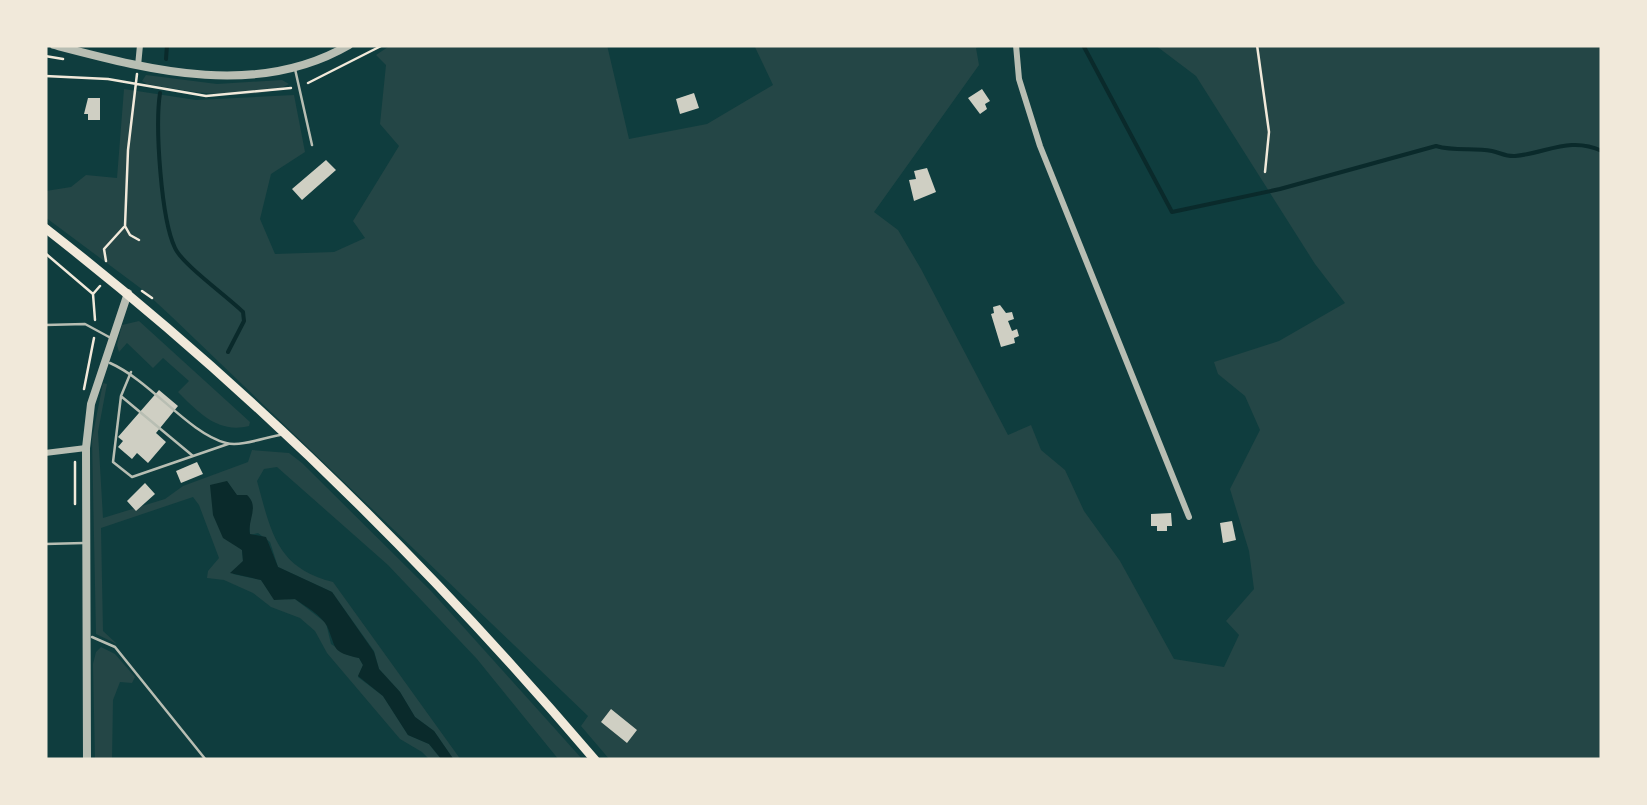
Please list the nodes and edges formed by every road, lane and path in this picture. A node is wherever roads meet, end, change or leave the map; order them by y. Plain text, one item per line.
1 (54, 45) edge
2 (140, 45) edge
3 (349, 45) edge
4 (1016, 45) edge
5 (1257, 45) edge
6 (45, 56) edge
7 (65, 59) dead end
8 (138, 66) junction
9 (295, 68) junction
10 (312, 145) dead end
11 (1265, 172) dead end
12 (126, 226) junction
13 (45, 228) edge
14 (139, 240) dead end
15 (45, 253) edge
16 (111, 271) dead end
17 (101, 284) dead end
18 (128, 293) junction
19 (93, 294) junction
20 (45, 325) edge
21 (95, 329) junction
22 (111, 338) junction
23 (104, 361) junction
24 (130, 372) junction
25 (121, 396) junction
26 (87, 403) junction
27 (285, 434) junction
28 (228, 444) junction
29 (86, 448) junction
30 (45, 453) edge
31 (193, 456) junction
32 (1189, 517) dead end
33 (85, 543) junction
34 (45, 544) edge
35 (85, 636) junction
36 (87, 760) edge
37 (206, 760) edge
38 (595, 760) edge

1 - 8 street
2 - 8 street
3 - 9 street
4 - 32 street
5 - 11 path
6 - 7 path
8 - 9 street
8 - 12 path
9 - 10 lane
12 - 14 path
12 - 16 path
13 - 18 main road
15 - 19 path
17 - 19 path
18 - 22 street
18 - 27 main road
19 - 21 path
20 - 21 lane
21 - 22 lane
21 - 26 path
22 - 23 street
23 - 24 lane
23 - 26 street
24 - 25 lane
24 - 28 lane
25 - 31 lane
25 - 31 lane
26 - 29 street
27 - 28 lane
27 - 38 main road
28 - 31 lane
29 - 30 street
29 - 33 street
33 - 34 lane
33 - 35 street
35 - 36 street
35 - 37 lane

